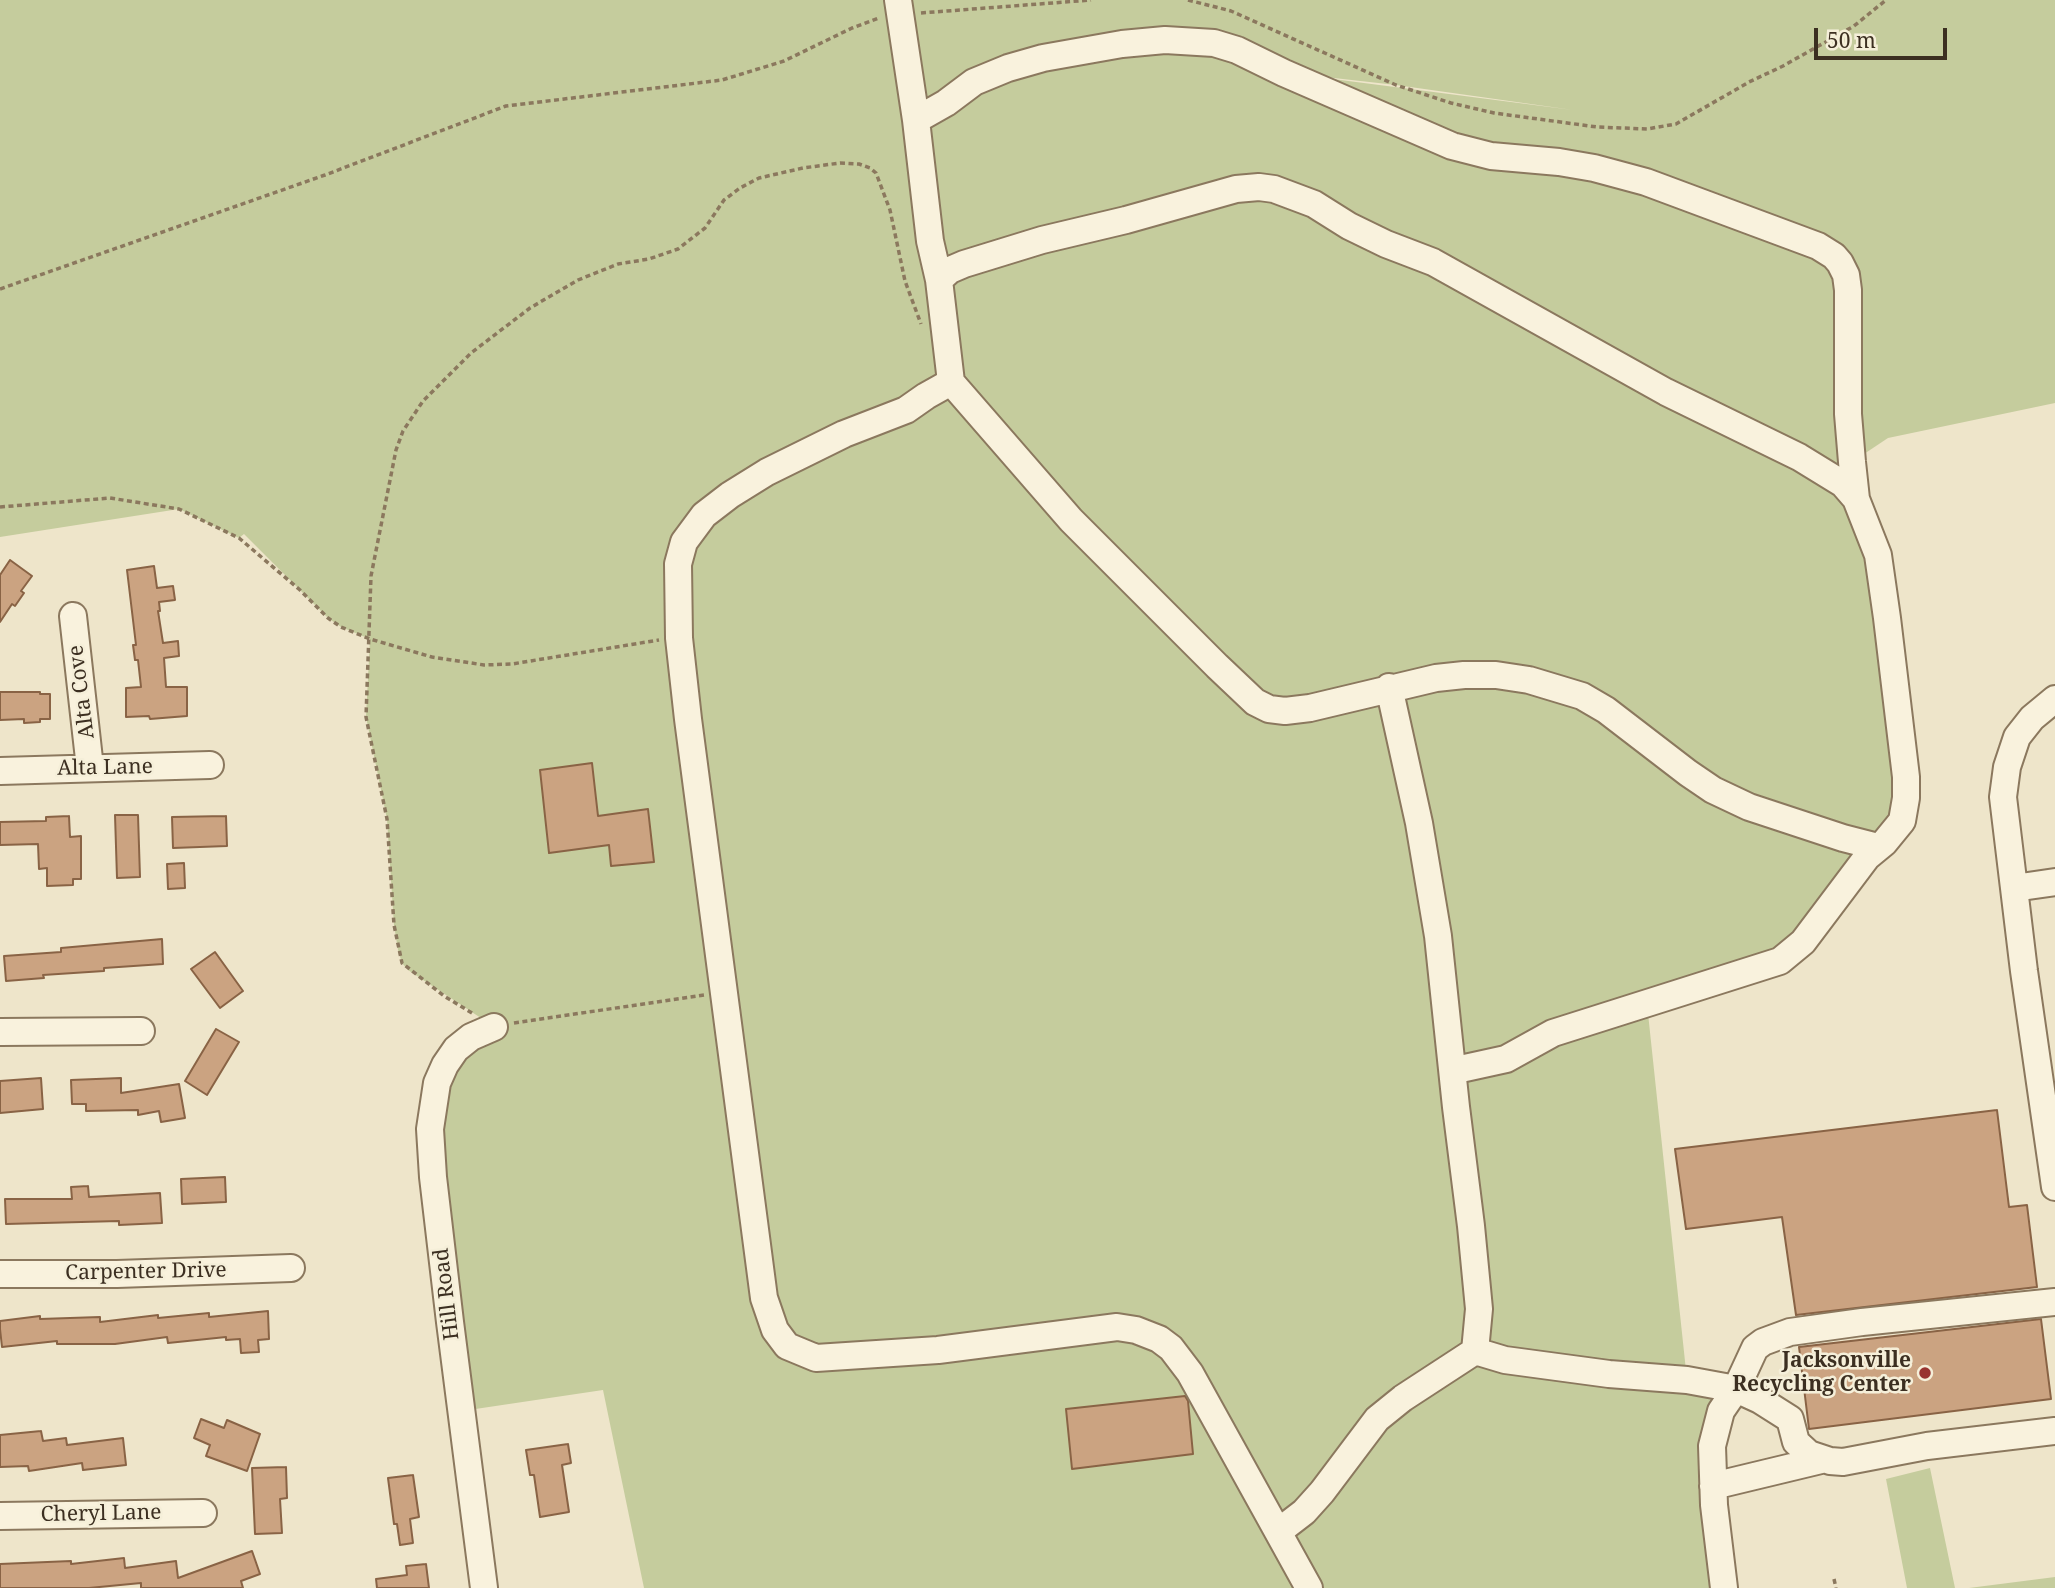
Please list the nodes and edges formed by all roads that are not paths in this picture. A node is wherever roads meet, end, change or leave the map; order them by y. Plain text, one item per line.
1 (898, 7) edge
2 (916, 120) junction
3 (939, 280) junction
4 (951, 382) junction
5 (1856, 499) junction
6 (73, 616) dead end
7 (1388, 687) junction
8 (2055, 699) edge
9 (210, 765) dead end
10 (90, 768) junction
11 (0, 771) edge
12 (1878, 847) junction
13 (2055, 882) edge
14 (2014, 888) junction
15 (494, 1027) road end
16 (141, 1031) dead end
17 (0, 1032) edge
18 (1452, 1067) junction
19 (2055, 1187) edge
20 (291, 1268) dead end
21 (0, 1274) edge
22 (2055, 1302) edge
23 (1475, 1351) junction
24 (1736, 1389) junction
25 (2055, 1431) edge
26 (1821, 1460) junction
27 (1713, 1486) junction
28 (203, 1513) dead end
29 (0, 1516) edge
30 (1278, 1532) junction
31 (484, 1588) edge
32 (1309, 1588) edge
33 (1724, 1588) edge

1 - 2 street
2 - 3 street
2 - 5 street
3 - 4 street
3 - 5 street
4 - 7 street
4 - 30 street
5 - 12 street
6 - 10 street, Alta Cove
7 - 12 street
7 - 18 street
8 - 14 street
9 - 10 street, Alta Lane
10 - 11 street, Alta Lane
12 - 18 street
13 - 14 street
14 - 19 street
15 - 31 street, Hill Road
16 - 17 street
18 - 23 street
20 - 21 street, Carpenter Drive
22 - 24 street
23 - 24 street
23 - 30 street
24 - 26 street
24 - 27 street
25 - 26 street
26 - 27 street
27 - 33 street
28 - 29 street, Cheryl Lane
30 - 32 street

